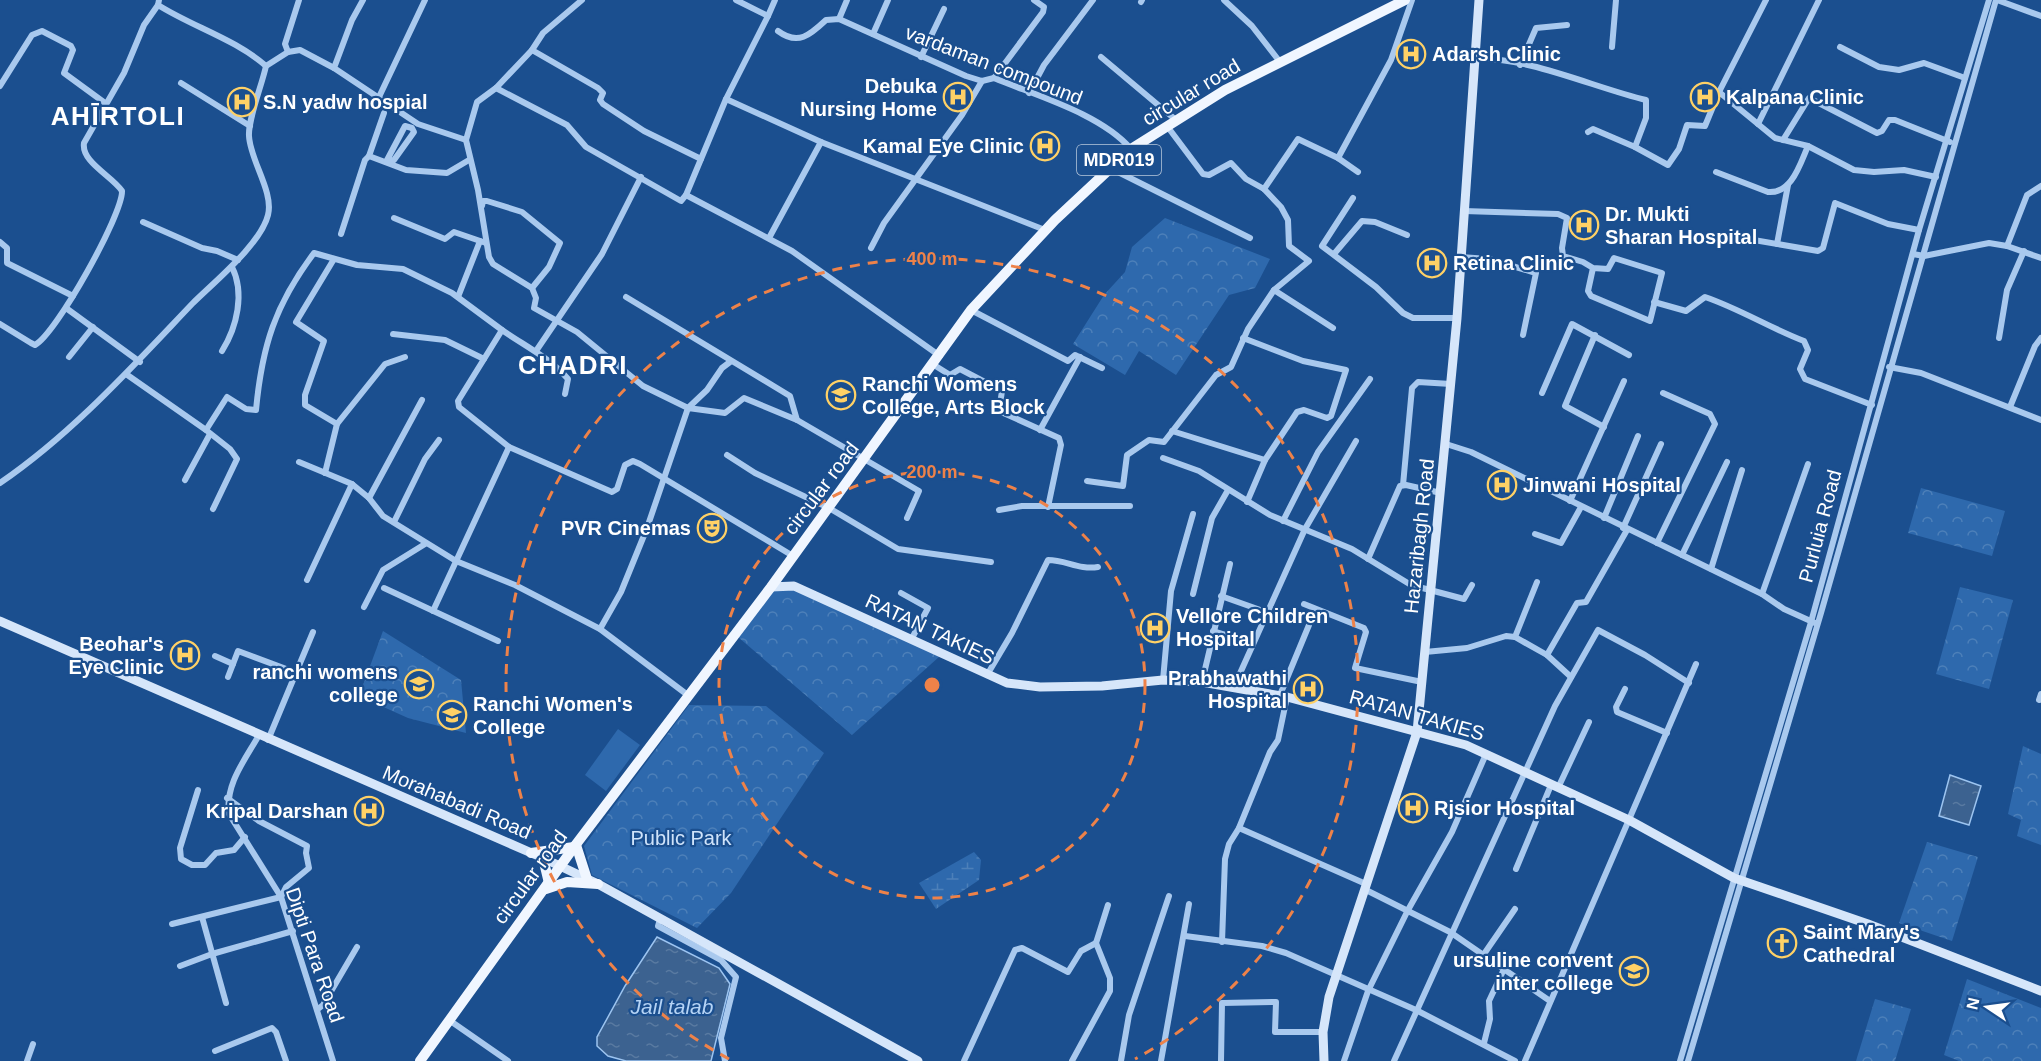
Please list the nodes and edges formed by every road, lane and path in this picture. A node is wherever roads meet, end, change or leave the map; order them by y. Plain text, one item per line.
1 (299, 0) edge
2 (363, 0) edge
3 (425, 0) edge
4 (582, 0) edge
5 (736, 0) edge
6 (775, 0) edge
7 (848, 0) edge
8 (888, 0) edge
9 (1035, 0) edge
10 (1093, 0) edge
11 (1224, 0) edge
12 (1412, 0) edge
13 (1479, 0) edge
14 (1616, 0) edge
15 (1766, 0) edge
16 (1819, 0) edge
17 (1980, 0) edge
18 (1996, 0) edge
19 (1396, 1) edge
20 (159, 2) edge
21 (1989, 2) edge
22 (944, 9) dead end
23 (768, 16) junction
24 (2041, 16) edge
25 (839, 19) junction
26 (1567, 25) dead end
27 (778, 31) dead end
28 (873, 34) junction
29 (1612, 47) dead end
30 (1840, 47) dead end
31 (532, 50) junction
32 (288, 52) junction
33 (921, 57) junction
34 (1101, 57) dead end
35 (1475, 59) junction
36 (1280, 62) junction
37 (1520, 65) junction
38 (266, 66) junction
39 (334, 68) junction
40 (994, 78) junction
41 (1965, 78) junction
42 (982, 81) junction
43 (181, 82) dead end
44 (0, 86) edge
45 (496, 88) junction
46 (1719, 92) junction
47 (1029, 93) junction
48 (379, 97) junction
49 (726, 99) junction
50 (105, 103) junction
51 (384, 113) dead end
52 (1171, 123) junction
53 (1758, 124) junction
54 (250, 126) junction
55 (1588, 132) dead end
56 (466, 140) junction
57 (1784, 140) junction
58 (1948, 141) junction
59 (820, 142) junction
60 (1955, 145) junction
61 (1808, 146) junction
62 (1635, 147) junction
63 (1131, 149) junction
64 (369, 156) junction
65 (1338, 158) junction
66 (701, 159) junction
67 (469, 160) junction
68 (386, 162) junction
69 (1110, 168) junction
70 (1358, 172) dead end
71 (1716, 172) dead end
72 (641, 177) junction
73 (1936, 177) junction
74 (914, 179) junction
75 (1788, 185) junction
76 (2041, 186) edge
77 (1264, 189) junction
78 (686, 195) junction
79 (1353, 198) dead end
80 (481, 207) junction
81 (1464, 211) junction
82 (394, 218) dead end
83 (143, 222) dead end
84 (1046, 230) junction
85 (1919, 230) junction
86 (341, 234) dead end
87 (1407, 235) dead end
88 (769, 238) junction
89 (1250, 238) dead end
90 (1748, 239) dead end
91 (0, 242) edge
92 (483, 242) junction
93 (1777, 244) junction
94 (2007, 246) junction
95 (871, 248) dead end
96 (2024, 251) junction
97 (1334, 254) junction
98 (1913, 254) junction
99 (1924, 256) junction
100 (1460, 257) junction
101 (2041, 258) edge
102 (334, 259) junction
103 (238, 260) junction
104 (232, 267) junction
105 (1593, 268) junction
106 (532, 288) junction
107 (1274, 290) junction
108 (73, 296) junction
109 (458, 297) junction
110 (626, 297) dead end
111 (1654, 302) junction
112 (66, 308) junction
113 (971, 310) junction
114 (1457, 318) junction
115 (557, 319) junction
116 (0, 324) edge
117 (93, 327) junction
118 (1333, 328) dead end
119 (502, 330) junction
120 (393, 334) dead end
121 (1523, 335) dead end
122 (1595, 335) junction
123 (1243, 338) junction
124 (1999, 338) dead end
125 (2041, 338) edge
126 (222, 351) dead end
127 (536, 351) junction
128 (1629, 355) dead end
129 (69, 357) dead end
130 (405, 357) dead end
131 (1080, 357) junction
132 (484, 359) junction
133 (937, 360) junction
134 (140, 362) junction
135 (730, 362) junction
136 (1882, 366) junction
137 (1102, 368) dead end
138 (1892, 368) junction
139 (126, 374) junction
140 (1370, 379) dead end
141 (1624, 381) dead end
142 (1450, 384) junction
143 (1542, 393) dead end
144 (1663, 393) dead end
145 (565, 394) dead end
146 (422, 400) dead end
147 (1872, 405) junction
148 (2010, 407) junction
149 (688, 410) junction
150 (797, 420) junction
151 (2041, 420) edge
152 (337, 424) junction
153 (1604, 427) junction
154 (1040, 430) junction
155 (1172, 431) junction
156 (208, 432) junction
157 (1638, 436) dead end
158 (439, 440) dead end
159 (1356, 441) dead end
160 (1446, 444) junction
161 (1661, 444) dead end
162 (509, 447) junction
163 (727, 455) dead end
164 (1163, 458) dead end
165 (865, 459) junction
166 (1265, 460) junction
167 (299, 462) dead end
168 (1727, 462) dead end
169 (1808, 465) dead end
170 (1743, 470) dead end
171 (325, 473) junction
172 (185, 480) dead end
173 (663, 480) junction
174 (1087, 481) dead end
175 (0, 483) edge
176 (352, 484) junction
177 (1403, 485) junction
178 (1228, 490) junction
179 (1441, 493) junction
180 (369, 498) junction
181 (1247, 501) junction
182 (1570, 501) junction
183 (1130, 506) dead end
184 (1048, 507) junction
185 (1581, 507) junction
186 (829, 508) junction
187 (213, 509) dead end
188 (999, 510) dead end
189 (1193, 514) dead end
190 (907, 518) dead end
191 (1604, 518) junction
192 (1283, 521) junction
193 (394, 522) junction
194 (1305, 529) junction
195 (1625, 529) junction
196 (1535, 534) dead end
197 (1657, 543) junction
198 (425, 544) junction
199 (1682, 555) junction
200 (793, 556) junction
201 (1368, 559) junction
202 (456, 561) junction
203 (991, 562) dead end
204 (1230, 564) dead end
205 (1098, 567) dead end
206 (1711, 569) junction
207 (782, 570) junction
208 (307, 580) dead end
209 (1538, 582) dead end
210 (1473, 585) dead end
211 (771, 586) junction
212 (794, 586) junction
213 (384, 588) dead end
214 (1430, 592) junction
215 (901, 593) dead end
216 (1193, 594) dead end
217 (1762, 594) junction
218 (1221, 596) junction
219 (1304, 604) dead end
220 (364, 606) dead end
221 (433, 610) junction
222 (1266, 612) junction
223 (0, 621) edge
224 (1814, 623) junction
225 (1309, 625) dead end
226 (600, 628) junction
227 (313, 632) dead end
228 (1213, 632) junction
229 (1515, 637) junction
230 (498, 640) dead end
231 (911, 640) junction
232 (1252, 643) junction
233 (1425, 652) junction
234 (1547, 655) junction
235 (215, 656) dead end
236 (233, 664) junction
237 (1696, 664) dead end
238 (297, 673) junction
239 (987, 676) junction
240 (228, 677) dead end
241 (1570, 677) junction
242 (1163, 680) junction
243 (1202, 682) junction
244 (1422, 682) junction
245 (1689, 684) junction
246 (1232, 686) junction
247 (1625, 689) dead end
248 (690, 696) junction
249 (1283, 696) junction
250 (1588, 722) dead end
251 (1417, 732) junction
252 (1667, 734) junction
253 (259, 735) junction
254 (268, 740) junction
255 (1486, 754) junction
256 (1525, 772) junction
257 (1554, 787) junction
258 (198, 790) dead end
259 (227, 798) junction
260 (1629, 820) junction
261 (1239, 828) junction
262 (245, 837) junction
263 (575, 846) junction
264 (531, 853) junction
265 (543, 858) junction
266 (561, 866) junction
267 (1516, 869) dead end
268 (1738, 879) junction
269 (593, 882) junction
270 (547, 886) junction
271 (1365, 887) junction
272 (1169, 896) dead end
273 (281, 897) junction
274 (1189, 904) dead end
275 (1108, 905) dead end
276 (1515, 909) dead end
277 (1408, 910) junction
278 (202, 917) junction
279 (660, 919) junction
280 (172, 924) dead end
281 (293, 932) junction
282 (1450, 932) junction
283 (1185, 936) junction
284 (1222, 942) junction
285 (1096, 943) junction
286 (357, 947) dead end
287 (212, 954) junction
288 (1484, 954) junction
289 (180, 966) dead end
290 (1504, 969) junction
291 (1336, 974) junction
292 (1368, 991) junction
293 (2041, 992) edge
294 (1550, 1001) junction
295 (226, 1003) dead end
296 (318, 1009) junction
297 (1416, 1010) junction
298 (449, 1020) junction
299 (1323, 1032) junction
300 (1484, 1043) junction
301 (33, 1044) dead end
302 (215, 1051) dead end
303 (27, 1061) edge
304 (286, 1061) edge
305 (333, 1061) edge
306 (420, 1061) edge
307 (508, 1061) edge
308 (724, 1061) edge
309 (918, 1061) edge
310 (964, 1061) edge
311 (1072, 1061) edge
312 (1121, 1061) edge
313 (1161, 1061) edge
314 (1221, 1061) edge
315 (1324, 1061) edge
316 (1344, 1061) edge
317 (1394, 1061) edge
318 (1515, 1061) edge
319 (1525, 1061) edge
320 (1680, 1061) edge
321 (1688, 1061) edge

1 - 32 street
2 - 39 street
3 - 48 street
4 - 31 street
5 - 23 street
6 - 23 street
7 - 25 street
8 - 28 street
9 - 40 street
10 - 47 street
11 - 36 street
12 - 65 street
13 - 35 main road, Hazaribagh Road
14 - 29 street
15 - 46 street
16 - 53 street
17 - 21 street
18 - 24 street
18 - 60 street, Purluia Road
19 - 36 main road, circular road / MDR019
20 - 38 street
20 - 50 street
21 - 41 street, Purluia Road
22 - 33 street
23 - 49 street
25 - 27 street
25 - 28 street, vardaman compound
26 - 37 street
28 - 33 street, vardaman compound
30 - 41 street
31 - 45 street
31 - 66 street
32 - 38 street
32 - 39 street
33 - 42 street, vardaman compound
34 - 52 street
35 - 37 street
35 - 81 main road, Hazaribagh Road
36 - 52 main road, circular road / MDR019
37 - 62 street
38 - 54 street
39 - 48 street
40 - 42 street, vardaman compound
40 - 47 street, vardaman compound
41 - 58 street, Purluia Road
42 - 74 street
43 - 54 street
44 - 50 street
45 - 56 street
45 - 72 street
46 - 53 street
46 - 62 street
47 - 63 street, vardaman compound
48 - 56 street
49 - 59 street
49 - 66 street
50 - 108 street
51 - 64 street
52 - 63 main road, circular road / MDR019
52 - 77 street
53 - 57 street
54 - 103 street
55 - 62 street
56 - 67 street
57 - 58 street
57 - 61 street
58 - 60 street
58 - 73 street, Purluia Road
59 - 74 street
59 - 88 street
60 - 99 street, Purluia Road
61 - 73 street
61 - 75 street
63 - 69 main road, circular road / MDR019
64 - 68 street
64 - 86 street
65 - 70 street
65 - 77 street
66 - 78 street
67 - 68 street
67 - 80 street
68 - 68 street
69 - 84 main road, circular road / MDR019
69 - 89 street
71 - 75 street
72 - 78 street
72 - 115 street
73 - 85 street, Purluia Road
74 - 84 street
74 - 95 street
75 - 93 street
76 - 94 street
77 - 107 street
78 - 88 street
79 - 97 street
80 - 92 street
80 - 106 street
81 - 100 main road, Hazaribagh Road
81 - 105 street
82 - 92 street
83 - 103 street
84 - 113 main road, circular road / MDR019
85 - 93 street
85 - 98 street, Purluia Road
87 - 97 street
88 - 133 street
90 - 93 street
91 - 108 street
92 - 106 street
92 - 109 street
94 - 96 street
94 - 99 street
96 - 101 street
96 - 124 street
97 - 114 street
98 - 99 street
98 - 136 street, Purluia Road
99 - 138 street, Purluia Road
100 - 114 main road, Hazaribagh Road
100 - 121 street
102 - 109 street
102 - 152 street
102 - 156 street
103 - 104 street
104 - 126 street
104 - 134 street
105 - 111 street
105 - 111 street
106 - 115 street
107 - 118 street
107 - 123 street
108 - 112 street
109 - 119 street
110 - 135 street
111 - 147 street
112 - 116 street
112 - 117 street
113 - 131 street
113 - 133 main road, circular road / MDR019
114 - 142 main road, Hazaribagh Road
115 - 127 street
115 - 149 street
117 - 129 street
117 - 134 street
119 - 127 street
119 - 132 street
120 - 132 street
122 - 128 street
122 - 143 street
122 - 153 street
123 - 155 street
123 - 166 street
125 - 148 street
127 - 145 street
130 - 152 street
131 - 137 street
131 - 154 street
132 - 162 street
133 - 154 street
133 - 165 main road, circular road / MDR019
134 - 139 street
135 - 149 street
135 - 150 street
136 - 138 street
136 - 147 street, Purluia Road
138 - 148 street
138 - 224 street, Purluia Road
139 - 156 street
139 - 175 street
140 - 192 street
141 - 153 street
142 - 160 main road, Hazaribagh Road
142 - 177 street
144 - 197 street
146 - 180 street
147 - 224 street, Purluia Road
148 - 151 street
149 - 150 street
149 - 173 street
150 - 165 street
152 - 171 street
153 - 182 street
154 - 184 street
155 - 166 street
155 - 174 street
156 - 172 street
156 - 187 street
157 - 191 street
158 - 193 street
159 - 194 street
160 - 179 main road, Hazaribagh Road
160 - 182 street
161 - 195 street
162 - 173 street
162 - 202 street
163 - 186 street
164 - 178 street
165 - 186 main road, circular road / MDR019
165 - 190 street
166 - 181 street
167 - 171 street
168 - 199 street
169 - 217 street
170 - 206 street
171 - 176 street
173 - 200 street
173 - 226 street
176 - 180 street
176 - 208 street
177 - 179 street
177 - 201 street
178 - 181 street
178 - 216 street
179 - 214 main road, Hazaribagh Road
180 - 193 street
181 - 192 street
182 - 185 street
183 - 184 street
184 - 188 street
185 - 191 street
185 - 196 street
186 - 200 main road, circular road / MDR019
186 - 203 street
189 - 242 street
191 - 195 street
192 - 194 street
193 - 198 street
194 - 201 street
194 - 222 street
195 - 197 street
195 - 234 street
197 - 199 street
198 - 202 street
198 - 220 street
199 - 206 street
200 - 207 main road, circular road / MDR019
201 - 214 street
202 - 221 street
202 - 226 street
204 - 218 street
205 - 239 street
206 - 217 street
207 - 211 main road, circular road / MDR019
207 - 212 main road, RATAN TAKIES
209 - 229 street
210 - 214 street
211 - 212 main road, RATAN TAKIES
211 - 248 main road, circular road / MDR019
212 - 231 main road, RATAN TAKIES
213 - 221 street
214 - 233 main road, Hazaribagh Road
215 - 231 street
217 - 224 street
218 - 222 street
218 - 228 street
219 - 244 street
221 - 230 street
222 - 232 street
223 - 253 main road, Morahabadi Road
224 - 268 street, Purluia Road
225 - 249 street
226 - 248 street
227 - 238 street
228 - 232 street
228 - 243 street
229 - 233 street
229 - 234 street
231 - 239 main road, RATAN TAKIES
232 - 246 street
233 - 244 main road, Hazaribagh Road
234 - 241 street
235 - 236 street
236 - 238 street
236 - 240 street
237 - 245 street
238 - 254 street
239 - 242 main road, RATAN TAKIES
241 - 245 street
241 - 256 street
242 - 243 main road, RATAN TAKIES
243 - 246 main road, RATAN TAKIES
244 - 251 main road, Hazaribagh Road
245 - 252 street
246 - 249 main road, RATAN TAKIES
247 - 252 street
248 - 263 main road, circular road / MDR019
249 - 251 main road, RATAN TAKIES
249 - 261 street
250 - 257 street
251 - 255 main road, RATAN TAKIES
251 - 271 main road, Hazaribagh Road
252 - 260 street
253 - 254 main road, Morahabadi Road
253 - 259 street
254 - 264 main road, Morahabadi Road
255 - 256 main road, RATAN TAKIES
255 - 277 street
256 - 257 main road, RATAN TAKIES
256 - 282 street
257 - 260 main road, RATAN TAKIES
257 - 267 street
258 - 262 street
259 - 262 street, Dipti Para Road
259 - 273 street
260 - 268 main road, RATAN TAKIES
260 - 294 street
261 - 271 street
261 - 284 street
262 - 273 street, Dipti Para Road
263 - 264 main road
263 - 266 main road, circular road / MDR019
263 - 269 main road
264 - 265 main road, Morahabadi Road
265 - 266 main road, Morahabadi Road
265 - 270 main road
266 - 269 main road, Morahabadi Road
266 - 270 main road, circular road / MDR019
268 - 293 main road, RATAN TAKIES
268 - 320 street, Purluia Road
268 - 321 street, Purluia Road
269 - 270 main road
269 - 279 main road, Morahabadi Road
270 - 298 main road, circular road / MDR019
271 - 277 street
271 - 291 main road, Hazaribagh Road
272 - 312 street
273 - 278 street
273 - 281 street, Dipti Para Road
274 - 283 street
275 - 285 street
276 - 288 street
277 - 282 street
277 - 292 street
278 - 280 street
278 - 287 street
279 - 308 street
279 - 309 main road, Morahabadi Road
281 - 287 street
281 - 296 street, Dipti Para Road
282 - 288 street
282 - 297 street
283 - 284 street
283 - 313 street
284 - 291 street
285 - 310 street
285 - 311 street
286 - 296 street
287 - 289 street
287 - 295 street
288 - 290 street
290 - 294 street
290 - 300 street
291 - 292 street
291 - 299 main road, Hazaribagh Road
292 - 297 street
292 - 316 street
294 - 319 street
296 - 305 street, Dipti Para Road
297 - 300 street
297 - 317 street
298 - 306 main road, circular road / MDR019
298 - 307 street
299 - 314 street
299 - 315 main road, Hazaribagh Road
300 - 318 street
301 - 303 street
302 - 304 street

